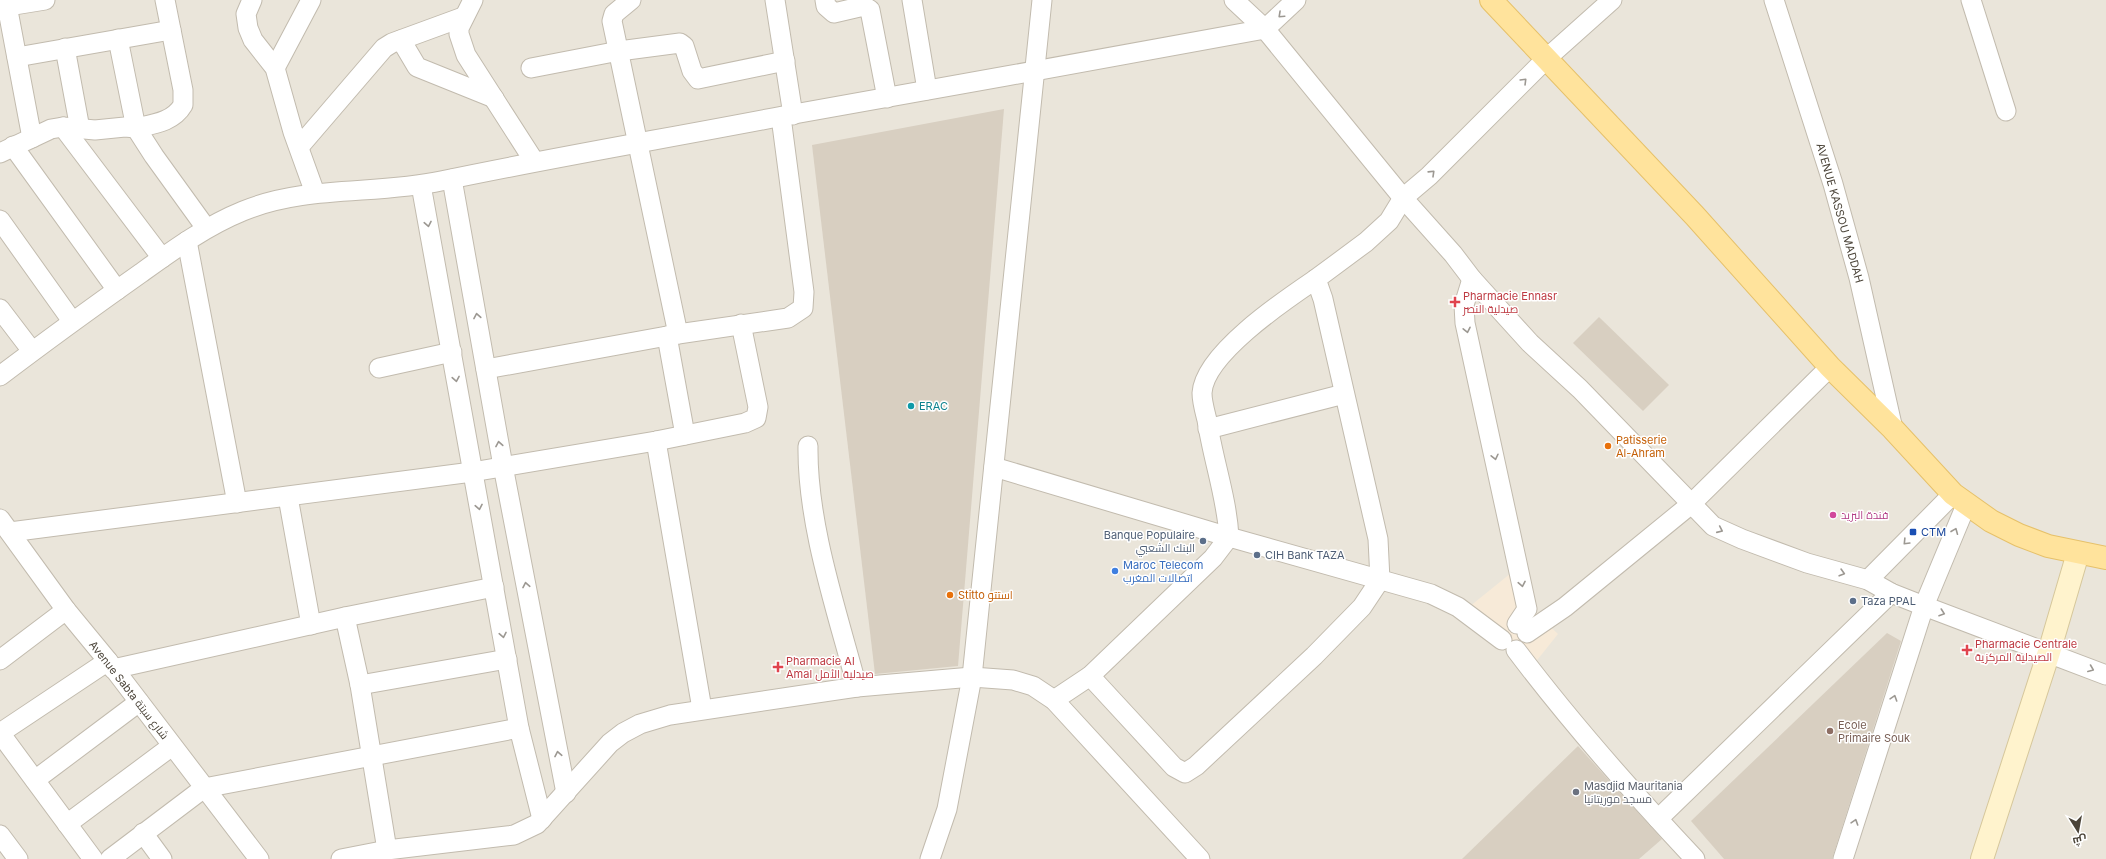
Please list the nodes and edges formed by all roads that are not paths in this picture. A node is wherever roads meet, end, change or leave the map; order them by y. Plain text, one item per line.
1 (45, 0) edge
2 (165, 0) edge
3 (252, 0) edge
4 (311, 0) edge
5 (473, 0) edge
6 (631, 0) edge
7 (775, 0) edge
8 (825, 0) edge
9 (912, 0) edge
10 (1042, 0) edge
11 (1234, 0) edge
12 (1296, 0) edge
13 (1491, 0) edge
14 (1612, 0) edge
15 (1774, 0) edge
16 (1971, 0) edge
17 (7, 3) edge
18 (463, 17) junction
19 (1265, 29) junction
20 (171, 30) junction
21 (118, 39) junction
22 (401, 40) junction
23 (65, 48) junction
24 (619, 51) junction
25 (17, 56) junction
26 (1547, 58) junction
27 (785, 61) junction
28 (275, 68) junction
29 (531, 68) dead end
30 (1034, 72) junction
31 (927, 90) junction
32 (494, 98) junction
33 (887, 98) junction
34 (2006, 111) dead end
35 (787, 116) junction
36 (71, 128) junction
37 (136, 128) junction
38 (32, 138) junction
39 (639, 143) junction
40 (299, 147) junction
41 (7, 150) edge
42 (534, 161) junction
43 (452, 179) junction
44 (421, 185) junction
45 (315, 193) junction
46 (1403, 198) junction
47 (0, 220) edge
48 (206, 228) junction
49 (187, 241) junction
50 (162, 258) junction
51 (1316, 279) junction
52 (1472, 279) junction
53 (117, 290) junction
54 (0, 308) edge
55 (72, 321) junction
56 (741, 324) junction
57 (672, 335) junction
58 (32, 351) junction
59 (452, 352) junction
60 (1830, 367) junction
61 (378, 368) dead end
62 (486, 368) junction
63 (0, 376) edge
64 (1344, 394) junction
65 (1208, 429) junction
66 (1893, 429) junction
67 (685, 435) junction
68 (656, 441) junction
69 (808, 446) dead end
70 (503, 466) junction
71 (994, 467) junction
72 (472, 472) junction
73 (288, 496) junction
74 (1959, 500) junction
75 (237, 503) junction
76 (1690, 505) junction
77 (5, 526) edge
78 (1229, 537) junction
79 (2078, 553) junction
80 (2106, 558) edge
81 (1380, 580) junction
82 (1868, 580) junction
83 (494, 587) junction
84 (1891, 593) junction
85 (1924, 606) junction
86 (66, 610) junction
87 (345, 617) junction
88 (311, 625) junction
89 (1522, 629) junction
90 (1509, 645) junction
91 (3, 650) edge
92 (2049, 652) junction
93 (507, 659) junction
94 (111, 665) junction
95 (2106, 675) edge
96 (1090, 676) junction
97 (972, 677) junction
98 (360, 685) junction
99 (857, 687) junction
100 (1054, 700) junction
101 (139, 702) junction
102 (702, 710) junction
103 (520, 728) junction
104 (0, 733) edge
105 (172, 746) junction
106 (372, 756) junction
107 (35, 780) junction
108 (204, 788) junction
109 (566, 793) junction
110 (542, 819) junction
111 (1658, 820) junction
112 (67, 824) junction
113 (143, 833) junction
114 (0, 835) edge
115 (387, 850) junction
116 (18, 859) edge
117 (93, 859) edge
118 (110, 859) edge
119 (162, 859) edge
120 (259, 859) edge
121 (341, 859) edge
122 (930, 859) edge
123 (1200, 859) edge
124 (1695, 859) edge
125 (1843, 859) edge
126 (1982, 859) edge

1 - 17 street
2 - 20 street
3 - 28 street
4 - 28 street
5 - 18 street
6 - 24 street
7 - 27 street
8 - 33 street
9 - 31 street
10 - 30 street
11 - 19 street
12 -> 19 street
13 - 26 main road
14 - 26 street
15 - 66 street, AVENUE KASSOU MADDAH
16 - 34 street
17 - 25 street
18 - 22 street
18 - 32 street
19 - 30 street
19 - 46 street
20 - 21 street
20 - 37 street
21 - 23 street
21 - 37 street
22 - 32 street
22 - 40 street
23 - 25 street
23 - 36 street
24 - 27 street
24 - 29 street
24 - 39 street
25 - 38 street
46 -> 26 street
26 - 60 main road
27 - 35 street
28 - 40 street
30 - 31 street
30 - 71 street
31 - 33 street
32 - 42 street
33 - 35 street
35 - 39 street
35 - 56 street
36 - 37 street
36 - 38 street
36 - 50 street
37 - 48 street
38 - 41 street
39 - 42 street
39 - 57 street
40 - 45 street
41 - 53 street
42 - 43 street
43 - 44 street
62 -> 43 street
44 - 45 street
44 -> 59 street
45 - 48 street
46 - 51 street
46 - 52 street
47 - 55 street
48 - 49 street
49 - 50 street
49 - 75 street
50 - 53 street
51 - 64 street
51 - 65 street
52 - 76 street
52 -> 89 street
53 - 55 street
54 - 58 street
55 - 58 street
56 - 57 street
56 - 67 street
57 - 62 street
57 - 67 street
58 - 63 street
59 - 61 street
59 -> 72 street
60 - 66 main road
60 - 76 street
70 -> 62 street
64 - 65 street
64 - 81 street
65 - 78 street
66 - 74 main road
67 - 68 street
68 - 70 street
68 - 102 street
69 - 99 street
70 - 72 street
109 -> 70 street
71 - 78 street
71 - 97 street
72 - 73 street
72 -> 83 street
73 - 75 street
73 - 88 street
74 - 79 main road
74 -> 82 street
85 -> 74 street
75 - 77 street
76 -> 82 street
76 - 89 street
77 - 86 street, Avenue Sabta شارع سبتة
78 - 81 street
78 - 96 street
79 - 80 main road
79 - 92 street
81 - 90 street
81 - 96 street
82 - 84 street
83 - 87 street
83 -> 93 street
84 - 85 street
84 - 111 street
85 -> 92 street
125 -> 85 street
86 - 91 street
86 - 94 street, Avenue Sabta شارع سبتة
87 - 88 street
87 - 98 street
88 - 94 street
89 - 90 street
90 - 111 street
92 -> 95 street
92 - 126 street
93 - 98 street
93 - 103 street
94 - 101 street, Avenue Sabta شارع سبتة
94 - 104 street
96 - 100 street
97 - 99 street
97 - 100 street
97 - 122 street
98 - 106 street
99 - 102 street
100 - 123 street
101 - 105 street, Avenue Sabta شارع سبتة
101 - 107 street
102 - 109 street
103 - 106 street
103 - 110 street
104 - 107 street
105 - 108 street, Avenue Sabta شارع سبتة
105 - 112 street
106 - 108 street
106 - 115 street
107 - 112 street
108 - 113 street
108 - 120 street, Avenue Sabta شارع سبتة
109 - 110 street
110 - 115 street
111 - 124 street
112 - 117 street
113 - 118 street
113 - 119 street
114 - 116 street
115 - 121 street

